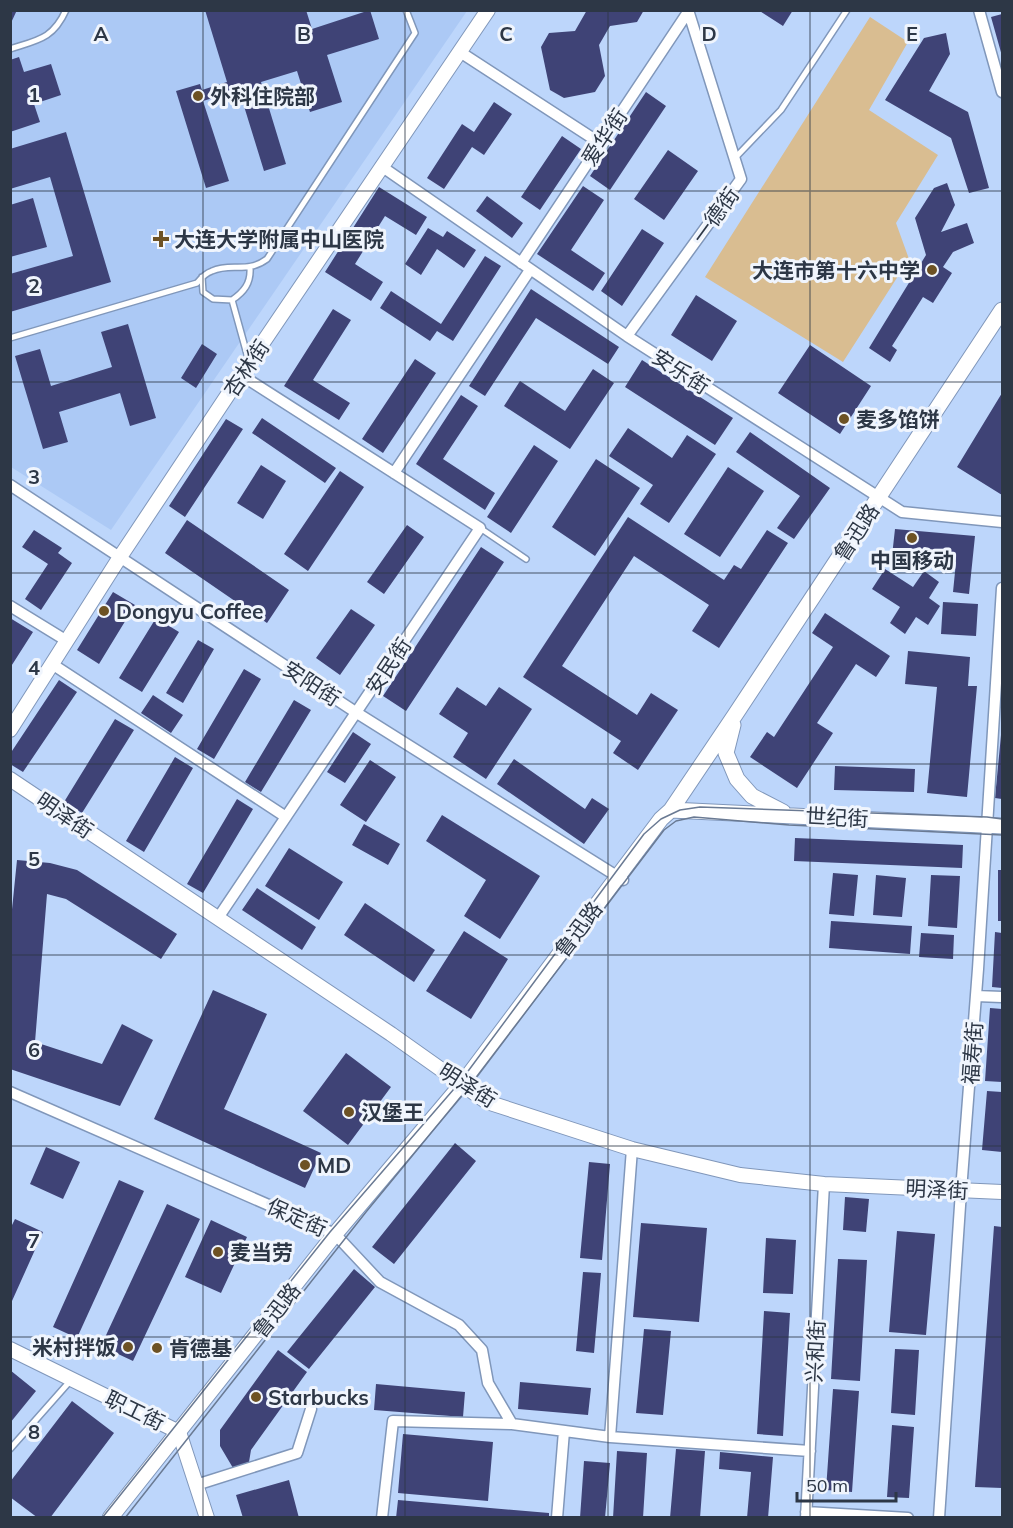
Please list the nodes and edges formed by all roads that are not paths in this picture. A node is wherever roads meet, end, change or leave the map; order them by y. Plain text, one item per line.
1 (66, 10) edge
2 (406, 10) edge
3 (847, 10) edge
4 (979, 10) edge
5 (688, 11) edge
6 (484, 14) edge
7 (10, 49) edge
8 (460, 52) junction
9 (1002, 92) edge
10 (600, 143) junction
11 (734, 159) junction
12 (381, 166) junction
13 (521, 262) junction
14 (250, 267) junction
15 (530, 270) junction
16 (202, 278) junction
17 (232, 300) junction
18 (1002, 310) edge
19 (627, 336) junction
20 (10, 338) edge
21 (249, 363) junction
22 (241, 375) junction
23 (394, 473) junction
24 (10, 485) edge
25 (879, 498) junction
26 (1002, 522) edge
27 (480, 528) junction
28 (120, 557) junction
29 (526, 559) dead end
30 (1002, 588) edge
31 (10, 606) edge
32 (67, 641) junction
33 (52, 664) junction
34 (1000, 672) edge
35 (357, 713) junction
36 (735, 716) junction
37 (10, 730) edge
38 (10, 779) edge
39 (671, 810) junction
40 (789, 814) junction
41 (286, 818) junction
42 (995, 825) edge
43 (620, 879) junction
44 (218, 918) junction
45 (976, 996) junction
46 (1002, 997) edge
47 (462, 1084) junction
48 (10, 1092) edge
49 (632, 1149) junction
50 (824, 1184) junction
51 (961, 1191) junction
52 (1002, 1192) edge
53 (335, 1234) junction
54 (10, 1349) edge
55 (72, 1379) junction
56 (311, 1409) dead end
57 (512, 1424) junction
58 (564, 1431) junction
59 (179, 1432) junction
60 (610, 1437) junction
61 (10, 1449) edge
62 (810, 1451) junction
63 (196, 1485) junction
64 (806, 1515) edge
65 (110, 1518) edge
66 (207, 1518) edge
67 (382, 1518) edge
68 (557, 1518) edge
69 (908, 1518) edge
70 (939, 1518) edge

1 - 7 lane
2 - 14 lane
3 - 11 lane
4 - 9 street
5 - 10 street, 爱华街
5 - 11 street, 一德街
6 - 8 street, 杏林街
8 - 10 street
8 - 12 street, 杏林街
10 - 13 street, 爱华街
11 - 19 street, 一德街
12 - 13 street, 安乐街
12 - 21 street, 杏林街
13 - 15 street, 安乐街
14 - 16 lane
14 - 17 lane
15 - 19 street, 安乐街
15 - 23 street
16 - 17 lane
16 - 20 lane
17 - 21 lane
18 - 25 main road, 鲁迅路
19 - 25 street, 安乐街
21 - 22 street, 杏林街
22 - 23 street
22 - 28 street, 杏林街
23 - 27 street
24 - 28 street, 安阳街
25 - 26 street, 安乐街
25 - 36 main road, 鲁迅路
27 - 29 lane
27 - 35 street, 安民街
28 - 32 street, 杏林街
28 - 35 street, 安阳街
30 - 34 street, 福寿街
31 - 32 street
32 - 33 street, 杏林街
33 - 37 street, 杏林街
33 - 41 street
34 - 42 street, 福寿街
35 - 41 street, 安民街
35 - 43 street, 安阳街
36 - 39 main road, 鲁迅路
36 - 40 main road
38 - 44 street, 明泽街
39 - 40 main road, 世纪街
39 - 43 main road, 鲁迅路
40 - 42 main road, 世纪街
41 - 44 street, 安民街
42 - 45 street, 福寿街
43 - 47 main road, 鲁迅路
44 - 47 street, 明泽街
45 - 46 street
45 - 51 street, 福寿街
47 - 49 street, 明泽街
47 - 53 main road, 鲁迅路
48 - 53 street, 保定街
49 - 50 street, 明泽街
49 - 60 street
50 - 51 street, 明泽街
50 - 62 street, 兴和街
51 - 52 street, 明泽街
51 - 70 street, 福寿街
53 - 57 street, 保定街
53 - 59 main road, 鲁迅路
54 - 55 street, 职工街
55 - 59 street, 职工街
55 - 61 lane
56 - 63 street
57 - 58 street
57 - 67 street
58 - 60 street
58 - 68 street
59 - 63 street, 职工街
59 - 65 main road, 鲁迅路
60 - 62 street
62 - 64 street, 兴和街
63 - 66 street, 职工街
64 - 69 street

